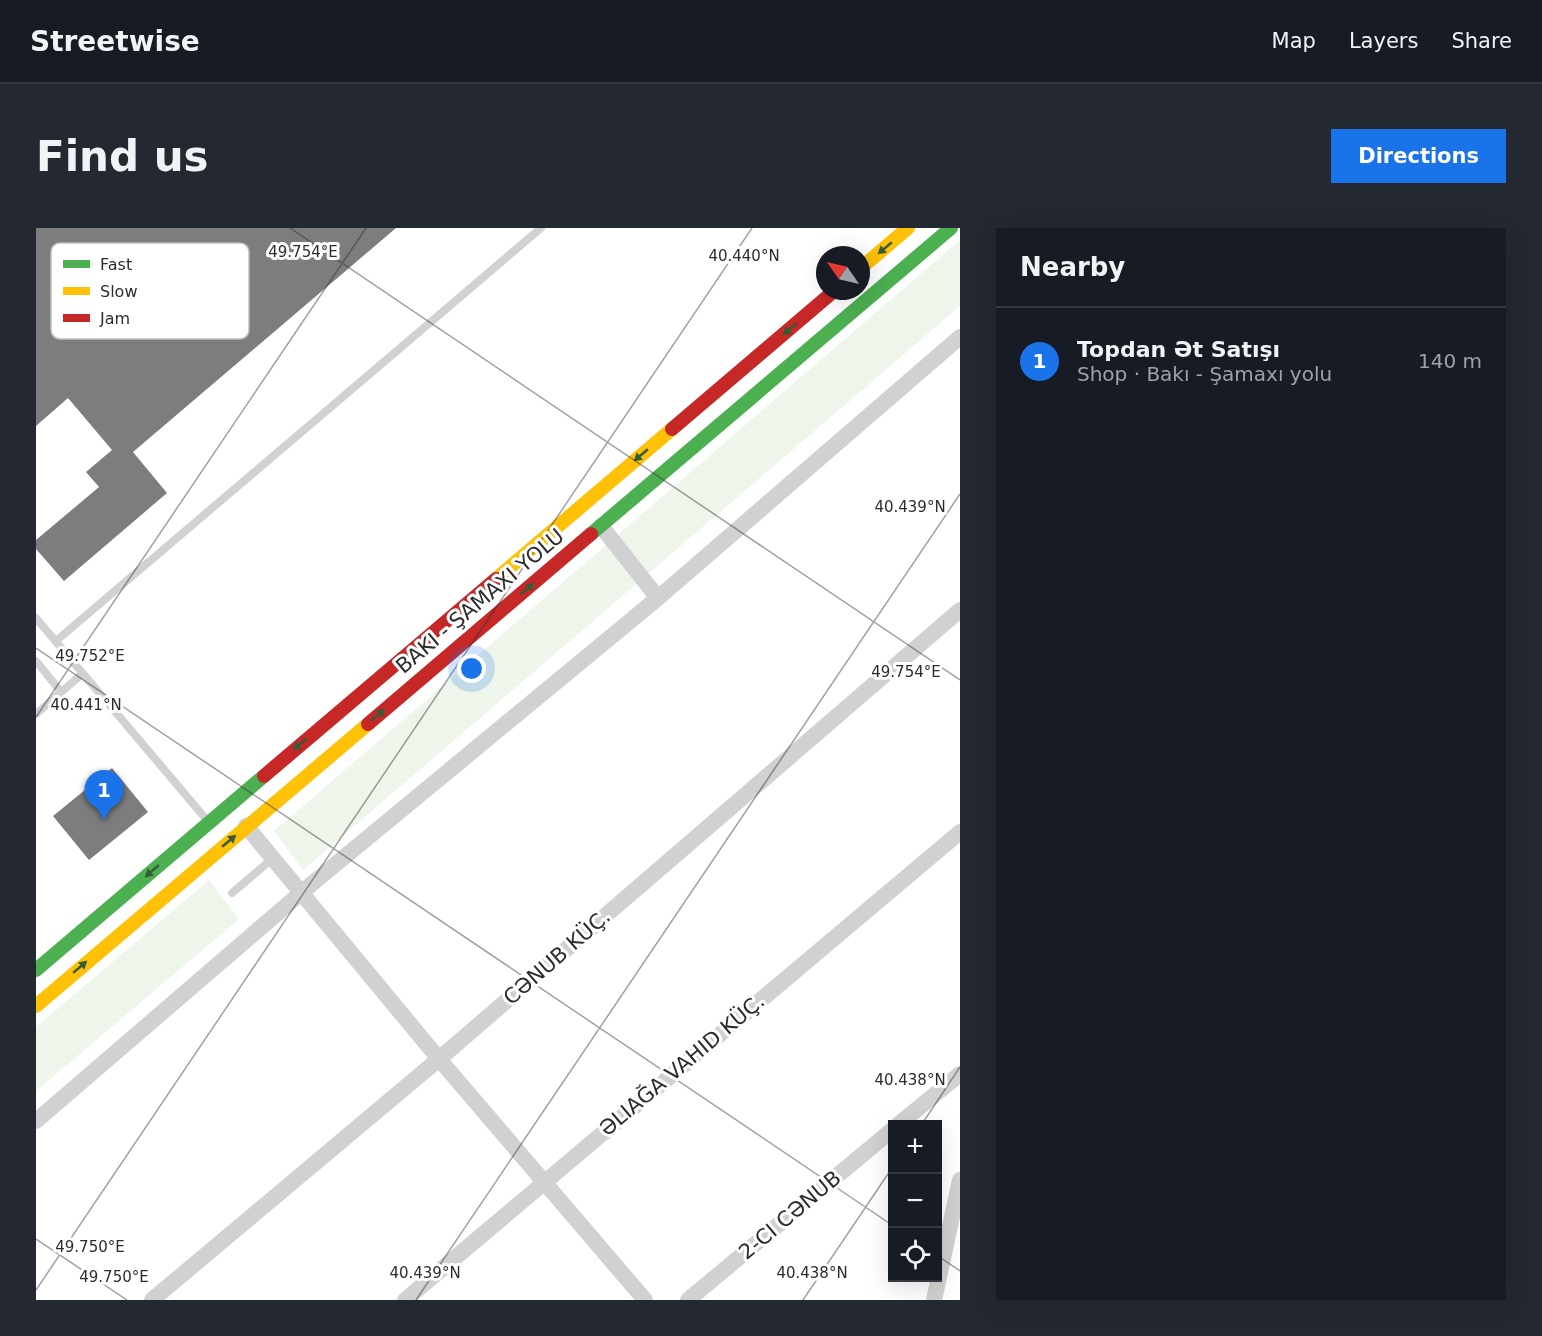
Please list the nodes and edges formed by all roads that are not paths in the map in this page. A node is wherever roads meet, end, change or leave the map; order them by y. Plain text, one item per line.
1 (541, 228) edge
2 (908, 228) edge
3 (951, 228) edge
4 (870, 260) edge
5 (823, 300) edge
6 (960, 337) edge
7 (601, 526) junction
8 (658, 598) junction
9 (960, 610) edge
10 (36, 618) edge
11 (56, 641) junction
12 (36, 661) edge
13 (82, 674) junction
14 (61, 692) junction
15 (36, 714) edge
16 (209, 822) junction
17 (246, 826) junction
18 (960, 832) edge
19 (273, 857) junction
20 (302, 892) junction
21 (232, 893) dead end
22 (36, 970) edge
23 (36, 1006) edge
24 (439, 1059) junction
25 (960, 1074) edge
26 (905, 1120) edge
27 (36, 1121) edge
28 (888, 1133) edge
29 (960, 1180) edge
30 (543, 1182) junction
31 (152, 1300) edge
32 (405, 1300) edge
33 (645, 1300) edge
34 (688, 1300) edge
35 (934, 1300) edge

1 - 11 lane
2 -> 4 highway
3 - 7 highway
5 -> 16 highway
6 - 8 street
7 - 8 street
17 -> 7 highway
8 - 20 street
9 - 24 street, CƏNUB KÜÇ.
10 - 11 lane
11 - 13 lane
12 - 14 lane
13 - 14 lane
13 - 16 lane
14 - 15 lane
16 -> 22 highway
17 - 19 street
23 -> 17 highway
18 - 30 street, ƏLIAĞA VAHID KÜÇ.
19 - 20 street
19 - 21 lane
20 - 24 street
20 - 27 street
24 - 30 street
24 - 31 street, CƏNUB KÜÇ.
25 - 26 street
28 - 34 street, 2-CI CƏNUB
29 - 35 street
30 - 32 street, ƏLIAĞA VAHID KÜÇ.
30 - 33 street

